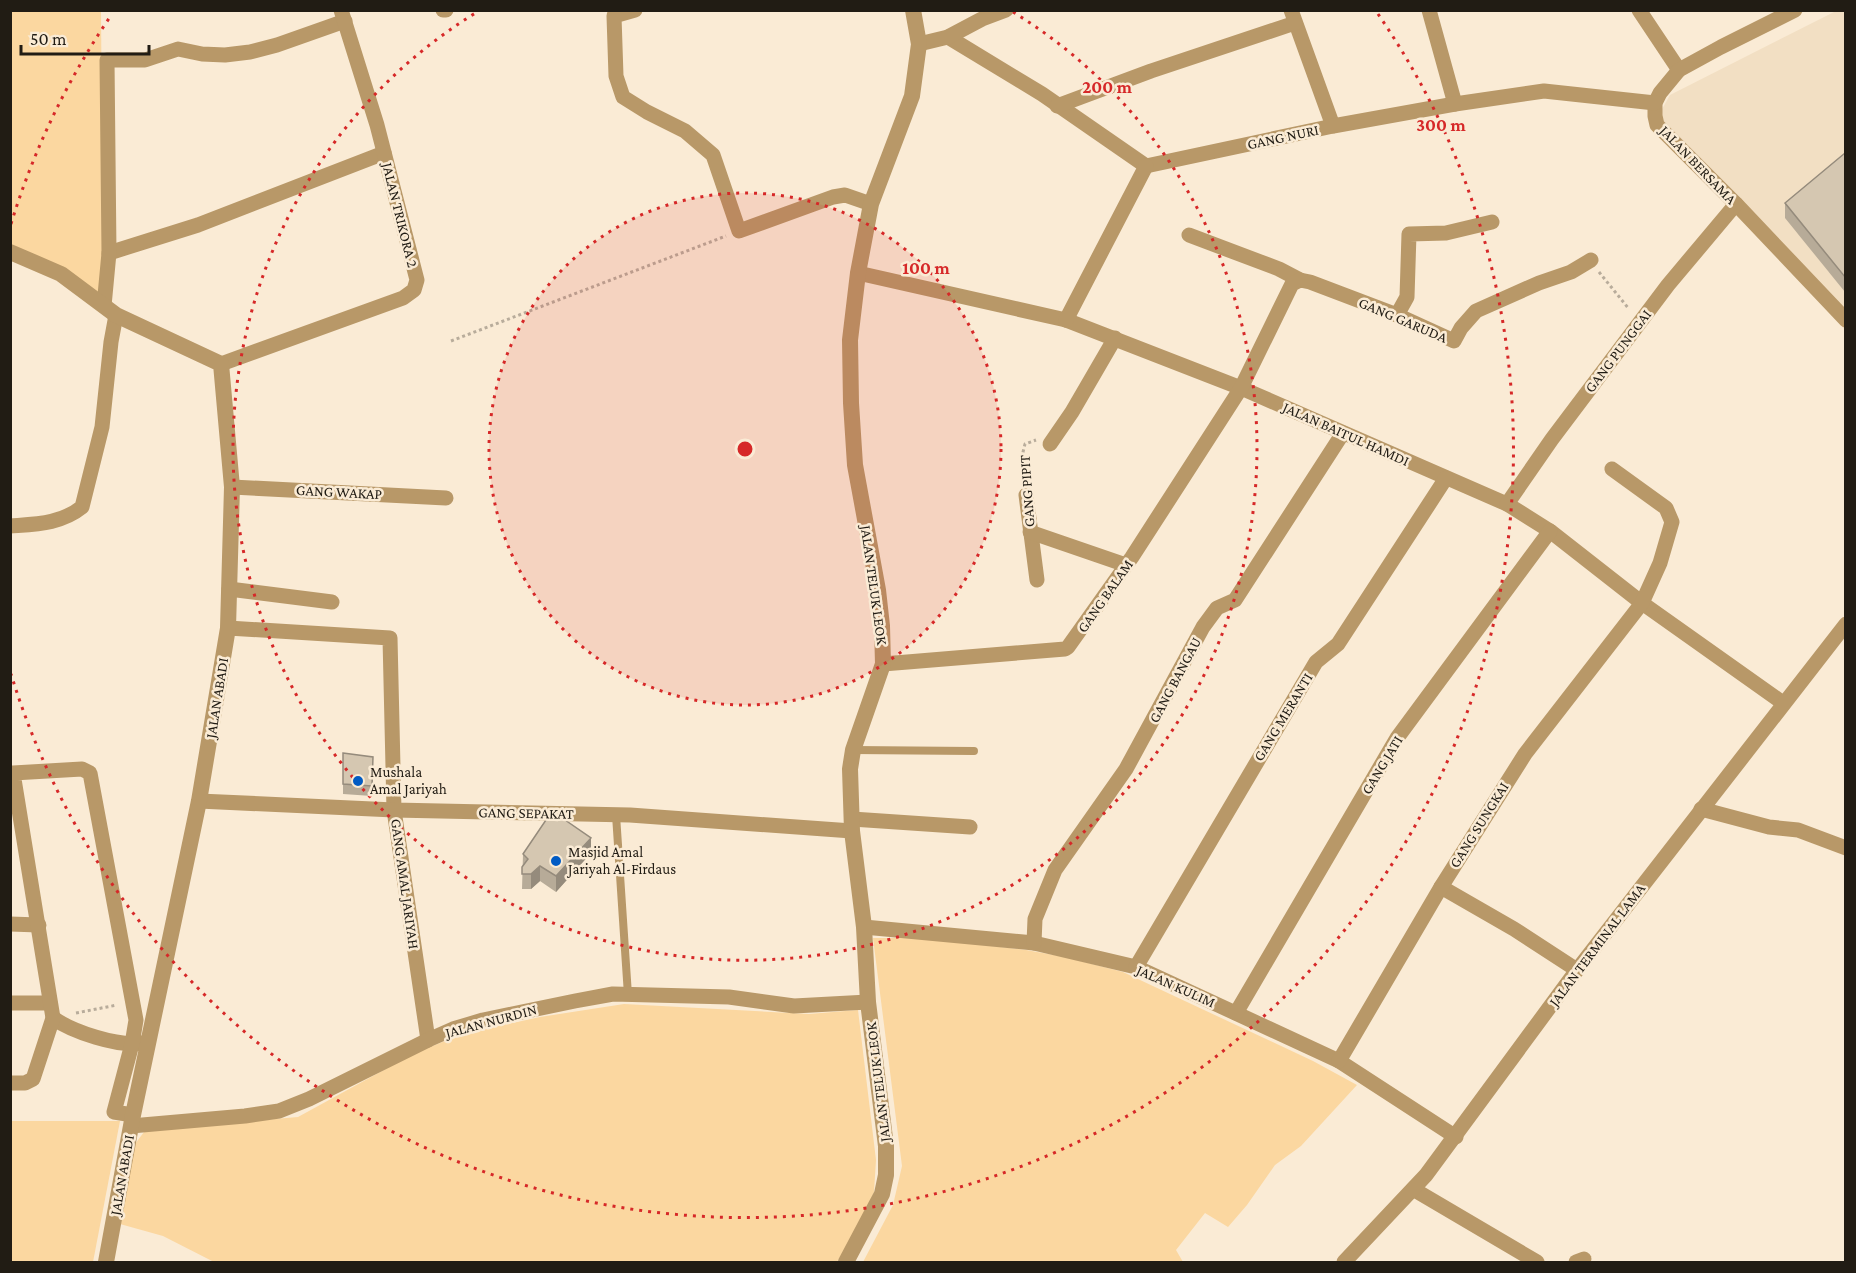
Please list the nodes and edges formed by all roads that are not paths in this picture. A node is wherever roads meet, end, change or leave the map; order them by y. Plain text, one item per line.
1 (635, 10) edge
2 (913, 10) edge
3 (1006, 10) edge
4 (1429, 10) edge
5 (1639, 10) edge
6 (1794, 10) edge
7 (343, 16) edge
8 (1769, 16) edge
9 (1293, 17) edge
10 (948, 37) junction
11 (919, 44) junction
12 (1679, 70) junction
13 (1655, 103) junction
14 (1455, 104) junction
15 (1057, 106) junction
16 (1334, 126) junction
17 (384, 153) junction
18 (1146, 166) junction
19 (871, 204) junction
20 (1736, 204) junction
21 (1492, 222) dead end
22 (1189, 235) dead end
23 (10, 252) edge
24 (109, 253) junction
25 (1591, 260) road end
26 (858, 273) junction
27 (1300, 280) junction
28 (110, 310) junction
29 (1397, 315) junction
30 (1066, 320) junction
31 (1845, 320) edge
32 (1114, 338) junction
33 (221, 364) junction
34 (1241, 388) junction
35 (1343, 433) junction
36 (1050, 444) road end
37 (1612, 469) dead end
38 (1446, 478) junction
39 (232, 487) junction
40 (1026, 495) road end
41 (446, 498) dead end
42 (1507, 504) junction
43 (10, 526) edge
44 (1550, 531) junction
45 (1030, 532) junction
46 (1126, 565) junction
47 (1037, 580) dead end
48 (229, 589) junction
49 (332, 602) dead end
50 (1642, 603) junction
51 (1845, 624) edge
52 (228, 628) junction
53 (883, 664) junction
54 (1783, 703) junction
55 (853, 750) junction
56 (974, 751) dead end
57 (199, 801) junction
58 (1701, 809) junction
59 (394, 810) junction
60 (616, 815) junction
61 (852, 825) junction
62 (970, 828) dead end
63 (1845, 848) edge
64 (1440, 887) junction
65 (10, 924) edge
66 (39, 925) junction
67 (864, 927) junction
68 (1034, 943) junction
69 (1136, 967) junction
70 (1577, 970) junction
71 (628, 995) junction
72 (868, 1002) junction
73 (10, 1003) edge
74 (52, 1010) junction
75 (1236, 1013) junction
76 (428, 1040) junction
77 (140, 1043) junction
78 (1339, 1061) junction
79 (10, 1083) edge
80 (132, 1120) junction
81 (1456, 1137) junction
82 (1413, 1189) junction
83 (106, 1263) edge
84 (846, 1263) edge
85 (1344, 1263) edge
86 (1537, 1263) edge

1 - 19 street
2 - 11 street, JALAN TELUK LEOK
3 - 10 street
4 - 14 street
5 - 12 street
6 - 8 street
7 - 17 street, JALAN TRIKORA 2
7 - 24 street
8 - 12 street
9 - 15 street
9 - 16 street
10 - 11 street
10 - 15 street
11 - 19 street, JALAN TELUK LEOK
12 - 13 street
13 - 14 street, GANG NURI
13 - 20 street, JALAN BERSAMA
14 - 16 street, GANG NURI
15 - 18 street
16 - 18 street, GANG NURI
17 - 24 street
17 - 33 street, JALAN TRIKORA 2
18 - 30 street
19 - 26 street, JALAN TELUK LEOK
20 - 31 street, JALAN BERSAMA
20 - 42 street, GANG PUNGGAI
21 - 29 street
22 - 27 street, GANG GARUDA
23 - 28 street
24 - 28 street
25 - 29 street, GANG GARUDA
26 - 30 street, JALAN BAITUL HAMDI
26 - 53 street, JALAN TELUK LEOK
27 - 29 street, GANG GARUDA
27 - 34 street
28 - 33 street
28 - 43 street
30 - 32 street, JALAN BAITUL HAMDI
32 - 34 street, JALAN BAITUL HAMDI
32 - 36 street, GANG PIPIT
33 - 39 street, JALAN ABADI
34 - 35 street, JALAN BAITUL HAMDI
34 - 46 street, GANG BALAM
35 - 38 street, JALAN BAITUL HAMDI
35 - 68 street, GANG BANGAU
37 - 50 street, GANG SUNGKAI
38 - 42 street, JALAN BAITUL HAMDI
38 - 69 street, GANG MERANTI
39 - 41 street, GANG WAKAP
39 - 48 street, JALAN ABADI
40 - 45 street, GANG PIPIT
42 - 44 street, JALAN BAITUL HAMDI
44 - 50 street, JALAN BAITUL HAMDI
44 - 75 street, GANG JATI
45 - 46 street
45 - 47 street, GANG PIPIT
46 - 53 street, GANG BALAM
48 - 49 street
48 - 52 street, JALAN ABADI
50 - 54 street, JALAN BAITUL HAMDI
50 - 64 street, GANG SUNGKAI
51 - 54 street, JALAN TERMINAL LAMA
52 - 57 street, JALAN ABADI
52 - 59 street, GANG AMAL JARIYAH
53 - 55 street, JALAN TELUK LEOK
54 - 58 street, JALAN TERMINAL LAMA
55 - 56 lane
55 - 61 street, JALAN TELUK LEOK
57 - 59 street, GANG SEPAKAT
57 - 77 street, JALAN ABADI
58 - 63 street
58 - 70 street, JALAN TERMINAL LAMA
59 - 60 street, GANG SEPAKAT
59 - 76 street, GANG AMAL JARIYAH
60 - 61 street, GANG SEPAKAT
60 - 71 lane
61 - 62 street, GANG SEPAKAT
61 - 67 street, JALAN TELUK LEOK
64 - 70 street
64 - 78 street, GANG SUNGKAI
65 - 66 street
66 - 74 street
66 - 77 street
67 - 68 street, JALAN KULIM
67 - 72 street, JALAN TELUK LEOK
68 - 69 street, JALAN KULIM
69 - 75 street, JALAN KULIM
70 - 81 street, JALAN TERMINAL LAMA
71 - 72 street, JALAN NURDIN
71 - 76 street, JALAN NURDIN
72 - 84 street, JALAN TELUK LEOK
73 - 74 street
74 - 77 street
74 - 79 street
75 - 78 street, JALAN KULIM
76 - 80 street, JALAN NURDIN
77 - 80 street, JALAN ABADI
77 - 80 street, JALAN NURDIN
78 - 81 street, JALAN KULIM
80 - 83 street, JALAN ABADI
81 - 82 street, JALAN TERMINAL LAMA
82 - 85 street, JALAN TERMINAL LAMA
82 - 86 street

